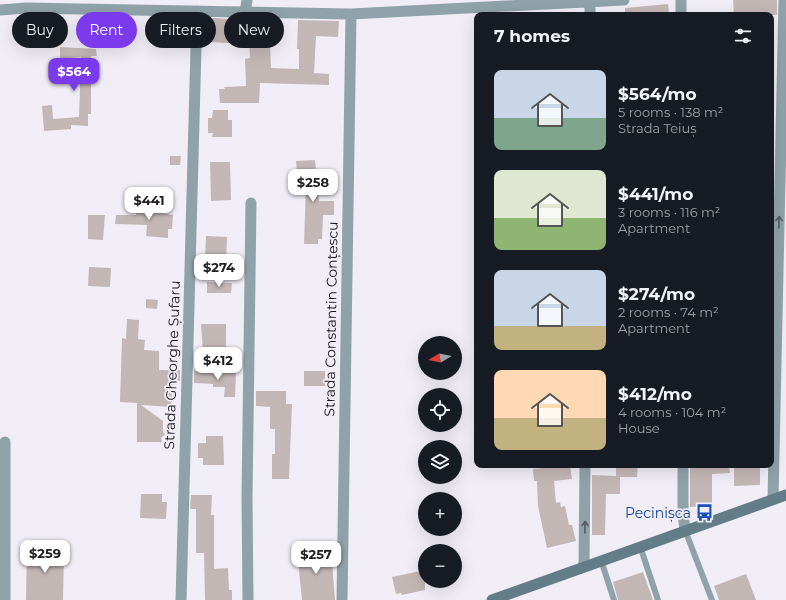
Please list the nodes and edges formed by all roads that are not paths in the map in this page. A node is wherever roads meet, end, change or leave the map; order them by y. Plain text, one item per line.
1 (247, 0) edge
2 (624, 0) edge
3 (681, 0) edge
4 (784, 0) edge
5 (590, 2) junction
6 (0, 10) edge
7 (197, 11) junction
8 (245, 12) joint
9 (590, 12) edge
10 (681, 12) edge
11 (284, 13) edge
12 (351, 14) junction
13 (251, 203) dead end
14 (5, 442) dead end
15 (774, 454) edge
16 (586, 468) edge
17 (683, 468) edge
18 (774, 468) edge
19 (786, 495) edge
20 (773, 499) junction
21 (685, 530) junction
22 (640, 546) junction
23 (601, 560) junction
24 (584, 566) junction
25 (5, 600) edge
26 (181, 600) edge
27 (248, 600) edge
28 (342, 600) edge
29 (492, 600) edge
30 (614, 600) edge
31 (658, 600) edge
32 (712, 600) edge

1 - 8 street
2 - 5 street
3 - 10 street
15 -> 4 street
5 - 9 street
5 - 12 street
6 - 7 street
7 - 8 street
7 - 26 street, Strada Gheorghe Șufaru
11 - 12 street
12 - 28 street, Strada Constantin Conțescu
13 - 27 street
14 - 25 street
24 -> 16 street
17 - 21 street
20 -> 18 street
19 - 20 main road
20 - 21 main road
21 - 22 main road
21 - 32 lane
22 - 23 main road
22 - 31 lane
23 - 24 main road
23 - 30 lane
24 - 29 main road

